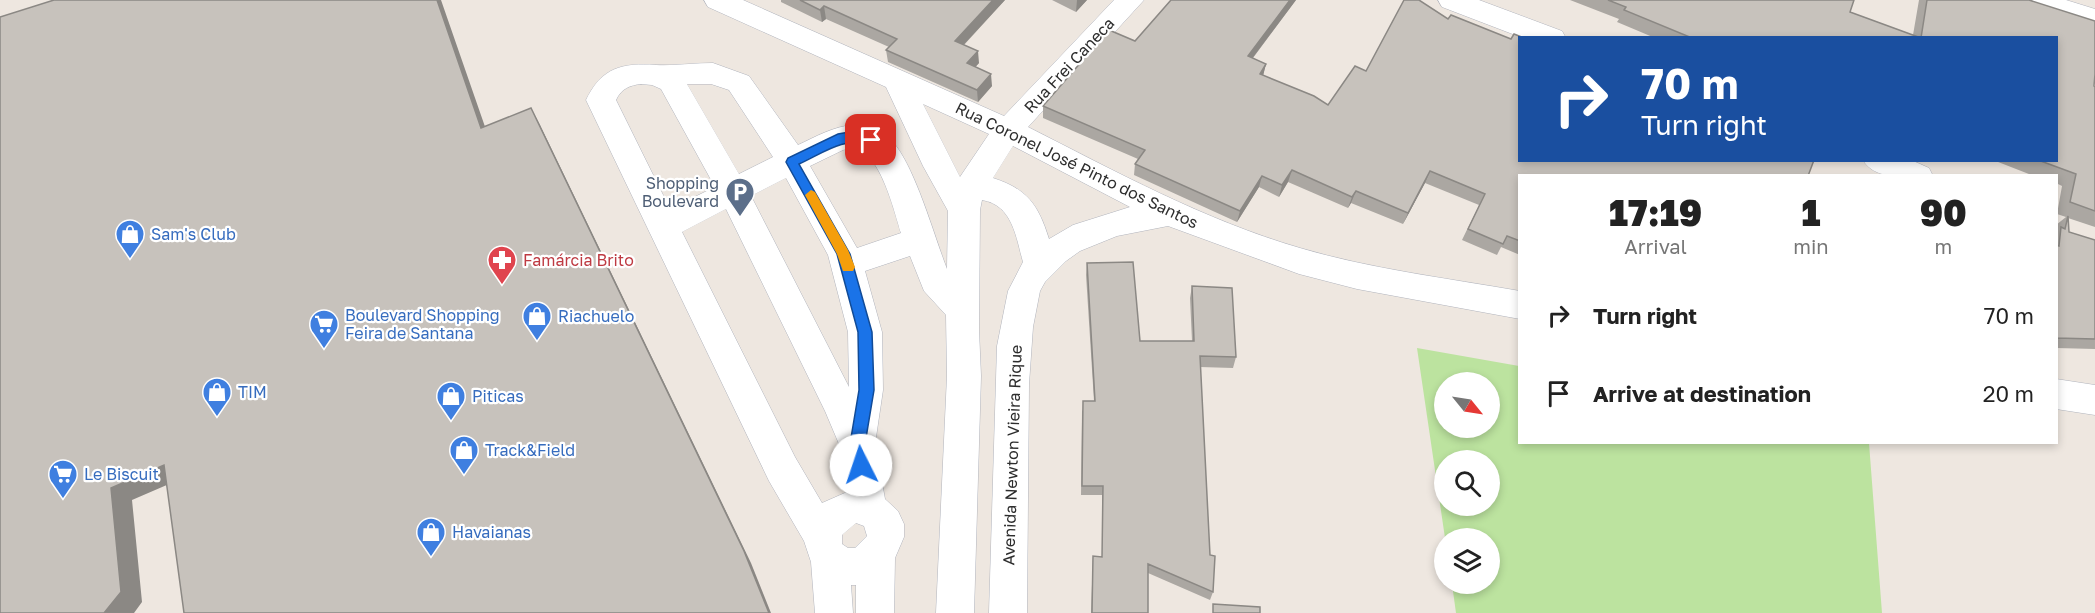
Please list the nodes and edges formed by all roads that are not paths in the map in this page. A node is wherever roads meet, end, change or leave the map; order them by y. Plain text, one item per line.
1 (720, 0) edge
2 (1452, 0) edge
3 (2035, 0) edge
4 (1120, 2) edge
5 (2095, 19) edge
6 (1547, 36) edge
7 (661, 75) junction
8 (898, 82) junction
9 (1008, 130) junction
10 (792, 162) junction
11 (1883, 162) edge
12 (1913, 174) edge
13 (733, 192) junction
14 (968, 198) junction
15 (1169, 213) junction
16 (663, 227) junction
17 (919, 240) junction
18 (847, 264) junction
19 (1040, 265) junction
20 (1518, 305) edge
21 (962, 310) junction
22 (2058, 393) edge
23 (2095, 400) edge
24 (857, 444) junction
25 (868, 508) junction
26 (826, 548) junction
27 (876, 556) junction
28 (834, 613) edge
29 (875, 613) edge
30 (955, 613) edge
31 (1008, 613) edge

1 - 8 street, Rua Coronel José Pinto dos Santos
2 - 6 street
3 - 5 street
4 - 9 street, Rua Frei Caneca
7 - 10 street
7 - 13 street
7 - 16 street
8 - 9 street, Rua Coronel José Pinto dos Santos
8 - 14 street
9 - 14 street
9 - 15 street, Rua Coronel José Pinto dos Santos
10 - 13 street
10 - 17 street
10 - 18 street
11 - 12 street
13 - 16 street
13 - 24 street
14 - 19 street
14 - 21 street
15 - 19 street, Avenida Newton Vieira Rique
15 - 20 street, Rua Coronel José Pinto dos Santos
16 - 26 street
17 - 18 street
17 - 21 street
18 - 24 street
19 - 31 street, Avenida Newton Vieira Rique
21 - 30 street
22 - 23 street
24 - 25 street
25 - 26 street
25 - 27 street
26 - 27 street
26 - 28 street
27 - 29 street

